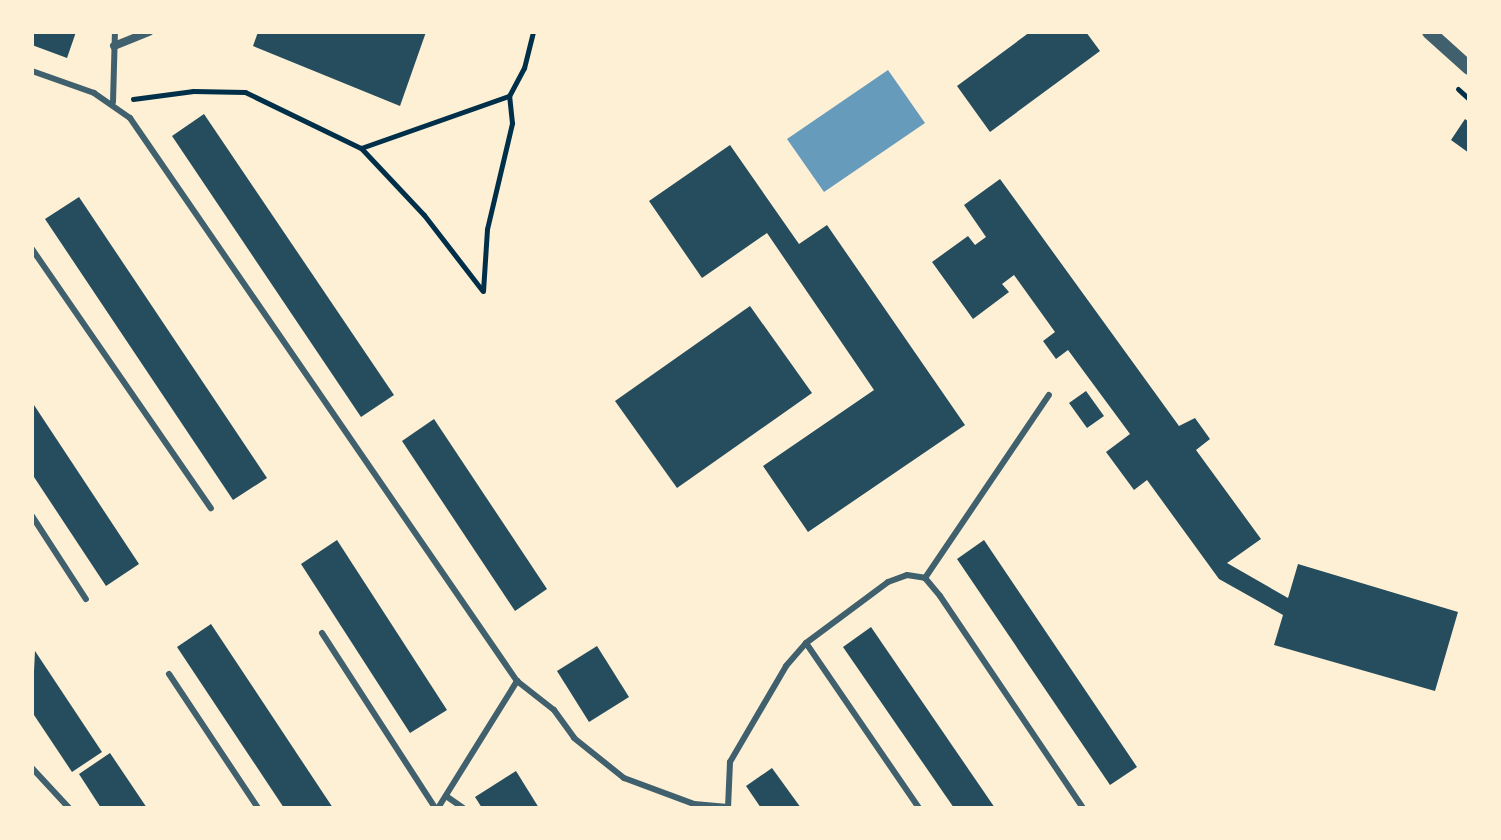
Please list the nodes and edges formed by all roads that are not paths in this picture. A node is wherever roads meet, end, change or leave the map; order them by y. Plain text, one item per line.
1 (115, 32) edge
2 (149, 32) edge
3 (1429, 32) edge
4 (114, 46) junction
5 (1469, 68) edge
6 (32, 71) edge
7 (113, 102) junction
8 (32, 249) edge
9 (1049, 395) dead end
10 (211, 508) dead end
11 (32, 516) edge
12 (925, 578) junction
13 (86, 599) dead end
14 (322, 633) dead end
15 (806, 643) junction
16 (169, 674) dead end
17 (517, 681) junction
18 (32, 768) edge
19 (446, 796) junction
20 (728, 807) edge
21 (69, 808) edge
22 (258, 808) edge
23 (436, 808) edge
24 (463, 808) edge
25 (919, 808) edge
26 (1083, 808) edge

1 - 4 lane
2 - 4 street
3 - 5 street
4 - 7 lane
6 - 7 lane
7 - 17 lane
8 - 10 lane
9 - 12 lane
11 - 13 lane
12 - 15 lane
12 - 26 lane
14 - 23 lane
15 - 20 lane
15 - 25 lane
16 - 22 lane
17 - 19 lane
17 - 20 lane
18 - 21 lane
19 - 23 lane
19 - 24 lane

